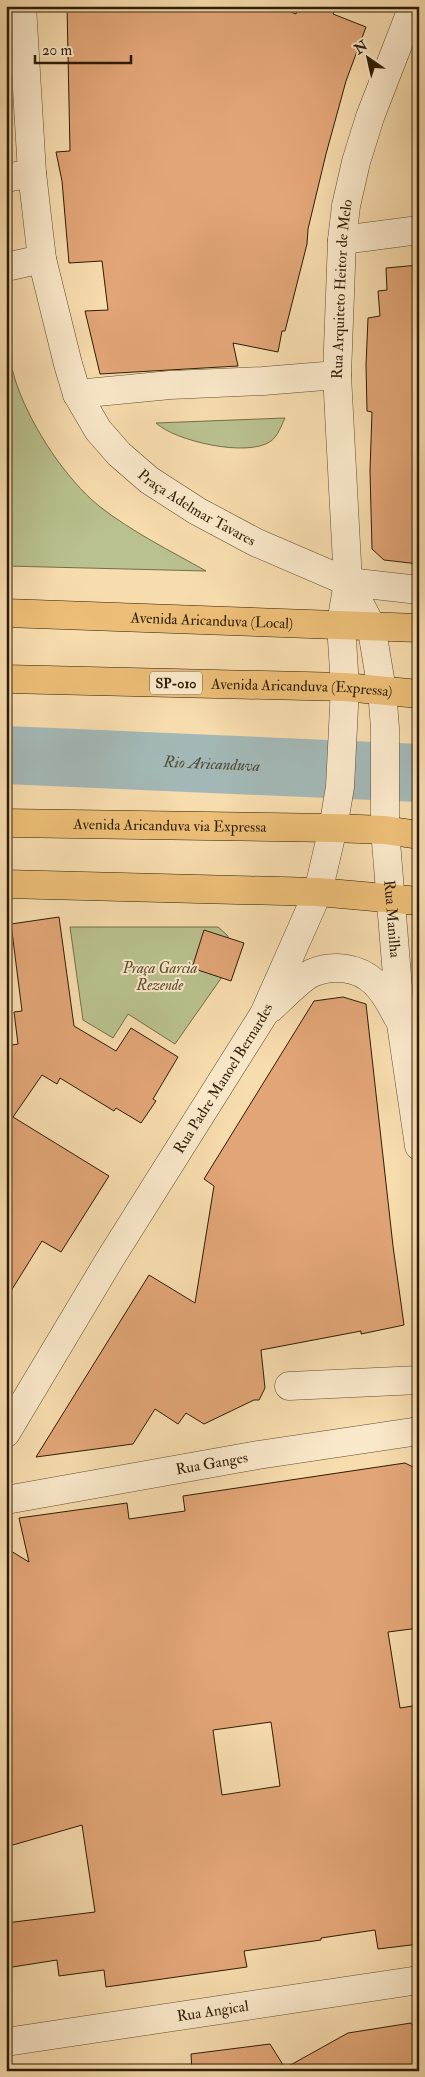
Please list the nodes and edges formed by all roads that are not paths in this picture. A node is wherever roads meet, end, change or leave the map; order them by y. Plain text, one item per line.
1 (22, 6) edge
2 (413, 6) edge
3 (19, 176) edge
4 (419, 230) edge
5 (342, 240) junction
6 (42, 259) junction
7 (6, 267) edge
8 (338, 375) junction
9 (77, 394) junction
10 (348, 582) junction
11 (419, 590) edge
12 (6, 613) edge
13 (341, 624) junction
14 (371, 625) junction
15 (419, 628) edge
16 (6, 680) edge
17 (345, 687) junction
18 (382, 690) junction
19 (419, 694) edge
20 (6, 823) edge
21 (333, 828) junction
22 (384, 830) junction
23 (419, 835) edge
24 (6, 884) edge
25 (318, 892) junction
26 (390, 899) junction
27 (419, 902) edge
28 (264, 1014) junction
29 (401, 1024) junction
30 (419, 1146) edge
31 (419, 1380) edge
32 (289, 1386) dead end
33 (419, 1431) edge
34 (6, 1433) edge
35 (6, 1500) edge
36 (419, 1980) edge
37 (6, 2042) edge

1 - 3 street, Praça Adelmar Tavares
2 - 5 street, Rua Arquiteto Heitor de Melo
3 - 6 street, Praça Adelmar Tavares
4 - 5 street
5 - 8 street, Rua Arquiteto Heitor de Melo
6 - 7 street
6 - 9 street, Praça Adelmar Tavares
8 - 9 street
8 - 10 street, Rua Arquiteto Heitor de Melo
9 - 10 street, Praça Adelmar Tavares
10 - 11 street, Praça Adelmar Tavares
10 - 13 street, Rua Arquiteto Heitor de Melo
10 - 14 street, Rua Arquiteto Heitor de Melo
12 - 13 main road, Avenida Aricanduva (Local)
13 - 14 main road, Avenida Aricanduva (Local)
13 - 17 street, Rua Arquiteto Heitor de Melo
14 - 15 main road, Avenida Aricanduva (Local)
14 - 18 street, Rua Arquiteto Heitor de Melo
16 - 17 main road, Avenida Aricanduva (Expressa) / SP-010
17 - 18 main road, Avenida Aricanduva (Expressa) / SP-010
17 - 21 street, Rua Padre Manoel Bernardes
18 - 19 main road, Avenida Aricanduva (Expressa) / SP-010
18 - 22 street, Rua Manilha
20 - 21 main road, Avenida Aricanduva via Expressa
21 - 22 main road
21 - 25 street, Rua Padre Manoel Bernardes
22 - 23 main road
22 - 26 street, Rua Manilha
24 - 25 main road
25 - 26 main road
25 - 28 street, Rua Padre Manoel Bernardes
26 - 27 main road
26 - 29 street, Rua Manilha
28 - 29 street
28 - 34 street, Rua Padre Manoel Bernardes
29 - 30 street, Rua Manilha
31 - 32 street
33 - 35 street, Rua Ganges
36 - 37 street, Rua Angical

